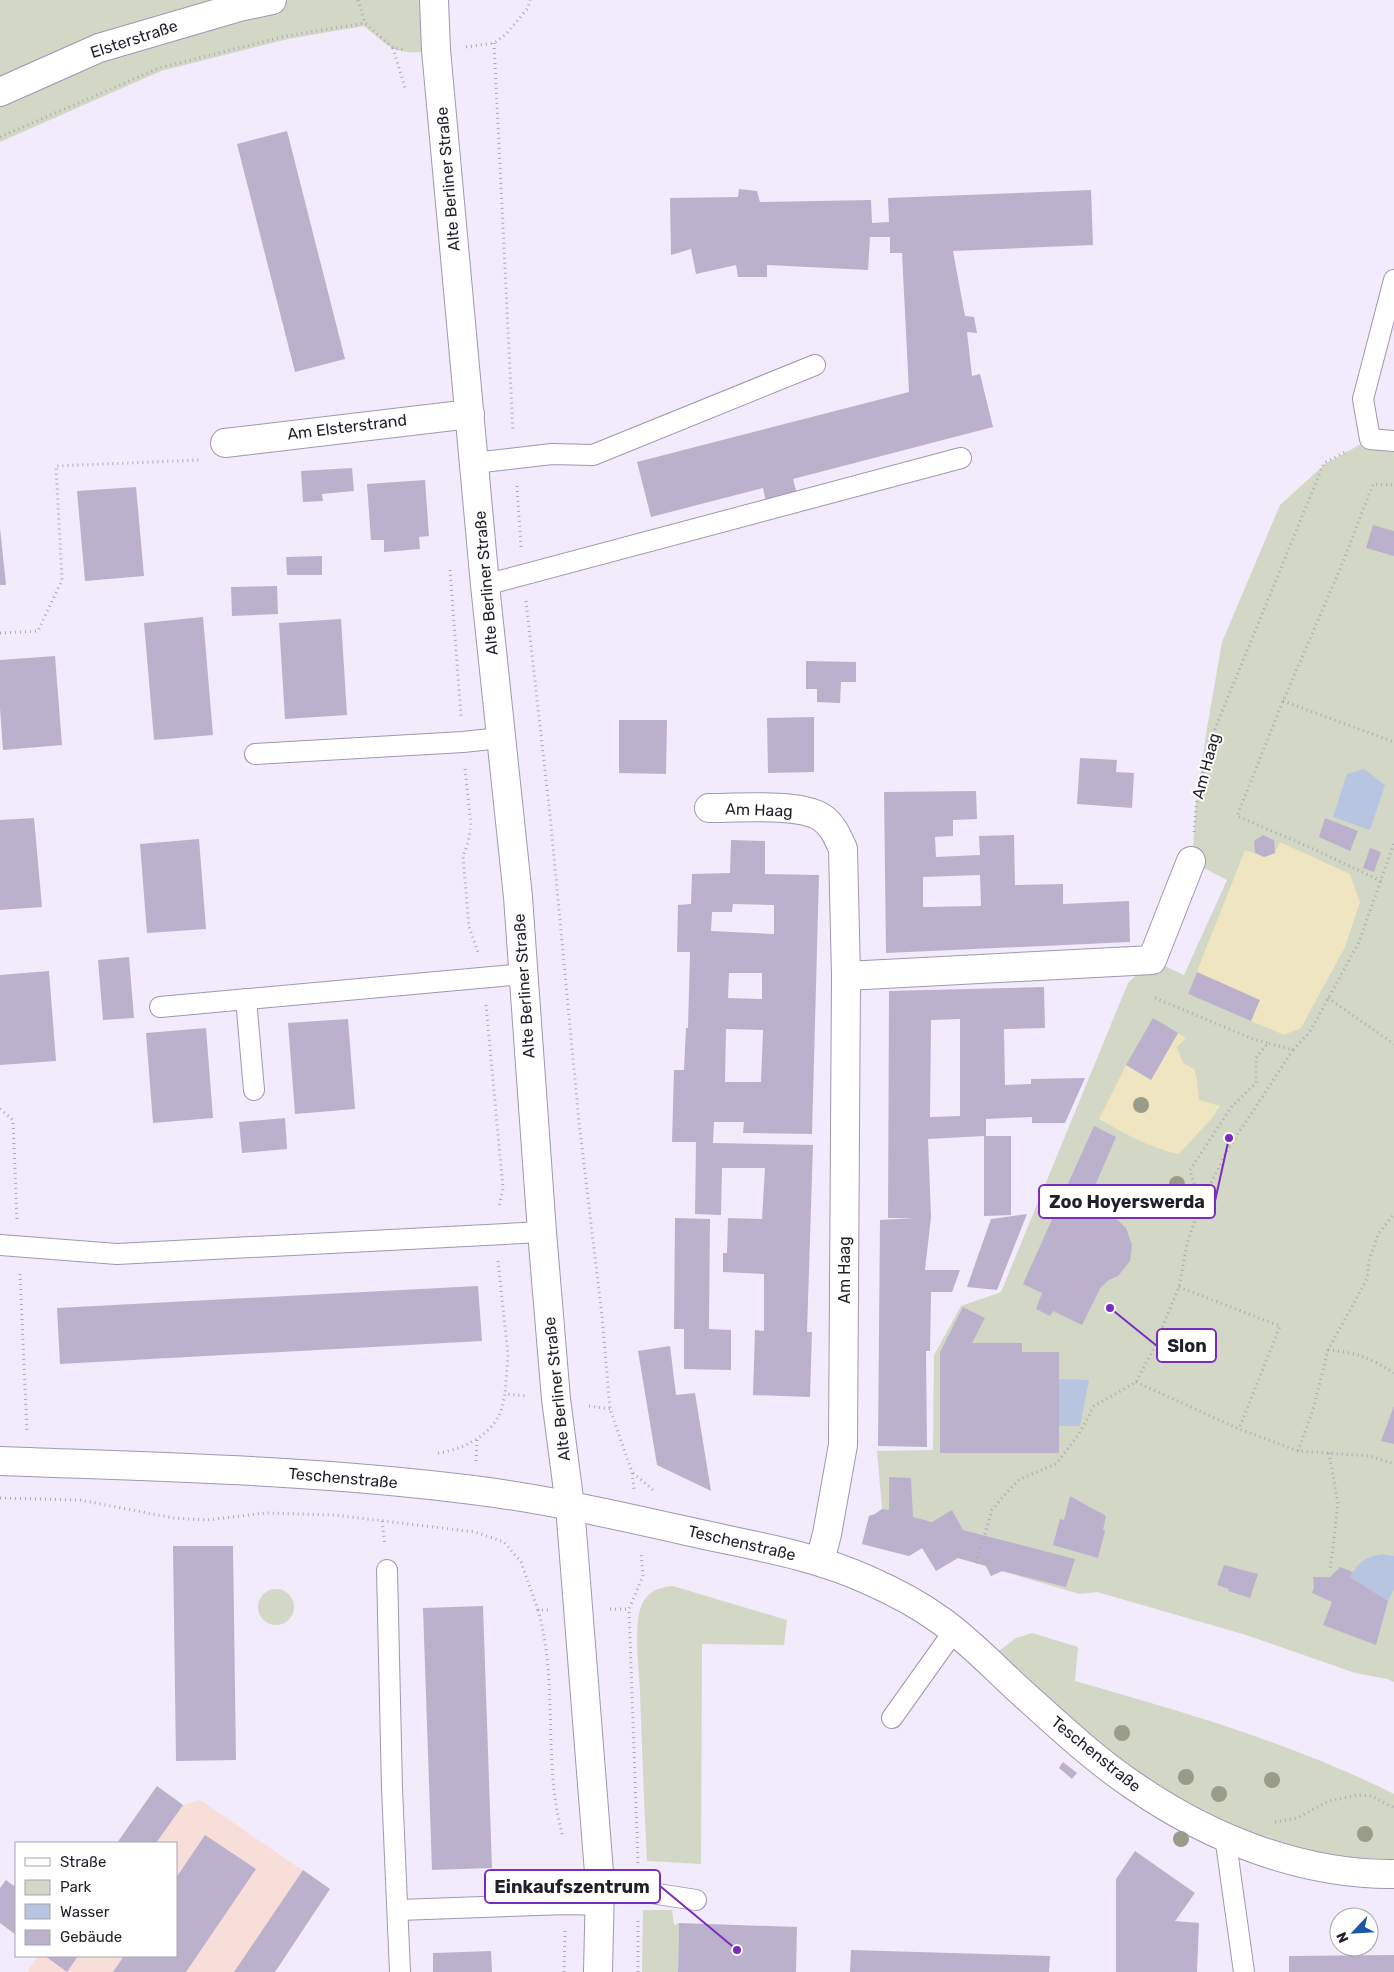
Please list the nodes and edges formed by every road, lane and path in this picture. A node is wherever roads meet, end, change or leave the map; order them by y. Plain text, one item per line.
1 (272, 0) edge
2 (434, 0) edge
3 (530, 0) edge
4 (365, 23) dead end
5 (0, 92) edge
6 (0, 137) edge
7 (1394, 280) edge
8 (815, 365) dead end
9 (470, 414) junction
10 (1370, 439) junction
11 (1394, 441) edge
12 (225, 443) joint
13 (514, 458) junction
14 (961, 458) dead end
15 (474, 463) junction
16 (1394, 485) edge
17 (524, 574) junction
18 (485, 585) junction
19 (0, 633) edge
20 (1283, 701) junction
21 (500, 738) junction
22 (1394, 742) edge
23 (255, 754) dead end
24 (709, 808) dead end
25 (1394, 843) edge
26 (1191, 861) joint
27 (1381, 881) junction
28 (523, 974) junction
29 (846, 976) junction
30 (1156, 998) dead end
31 (1328, 998) junction
32 (246, 999) junction
33 (160, 1007) dead end
34 (1268, 1043) junction
35 (1394, 1044) edge
36 (1293, 1050) junction
37 (254, 1090) dead end
38 (1200, 1205) junction
39 (1394, 1214) edge
40 (542, 1232) junction
41 (0, 1245) edge
42 (1179, 1287) junction
43 (1328, 1350) junction
44 (1394, 1373) edge
45 (1136, 1382) junction
46 (556, 1399) junction
47 (610, 1409) junction
48 (1238, 1429) junction
49 (20, 1434) dead end
50 (36, 1434) dead end
51 (1298, 1451) junction
52 (433, 1453) dead end
53 (1329, 1453) junction
54 (0, 1461) edge
55 (1394, 1464) edge
56 (0, 1498) edge
57 (570, 1506) junction
58 (638, 1520) junction
59 (820, 1561) junction
60 (976, 1563) dead end
61 (387, 1570) dead end
62 (1330, 1570) dead end
63 (629, 1609) junction
64 (538, 1610) junction
65 (578, 1610) junction
66 (954, 1631) junction
67 (892, 1718) dead end
68 (1226, 1836) junction
69 (564, 1840) dead end
70 (1394, 1874) edge
71 (638, 1891) junction
72 (600, 1895) junction
73 (696, 1900) dead end
74 (567, 1904) junction
75 (399, 1910) junction
76 (400, 1972) edge
77 (564, 1972) edge
78 (598, 1972) edge
79 (638, 1972) edge
80 (1244, 1972) edge

1 - 5 street, Elsterstraße
2 - 9 street, Alte Berliner Straße
3 - 13 path
4 - 6 path
7 - 10 lane
8 - 13 lane
9 - 12 street, Am Elsterstrand
9 - 15 street, Alte Berliner Straße
10 - 11 lane
10 - 26 path, Am Haag
12 - 19 path
13 - 15 lane
13 - 17 path
14 - 17 lane
15 - 18 street, Alte Berliner Straße
16 - 20 path
17 - 18 lane
17 - 47 path
18 - 21 street, Alte Berliner Straße
20 - 22 path
20 - 27 path
21 - 23 lane
21 - 28 street, Alte Berliner Straße
24 - 29 street, Am Haag
25 - 27 path
26 - 29 street
27 - 31 path
28 - 32 lane
28 - 40 street, Alte Berliner Straße
29 - 59 street, Am Haag
30 - 34 path
31 - 35 path
31 - 36 path
32 - 33 lane
32 - 37 lane
34 - 36 path
34 - 38 path
36 - 38 path
38 - 42 path
39 - 43 path
40 - 41 lane
40 - 46 street, Alte Berliner Straße
42 - 45 path
42 - 48 path
43 - 44 path
43 - 51 path
45 - 48 path
45 - 60 path
46 - 47 path
46 - 52 path
46 - 57 street, Alte Berliner Straße
47 - 58 path
48 - 51 path
49 - 50 path
51 - 53 path
53 - 55 path
53 - 62 path
54 - 57 street, Teschenstraße
56 - 64 path
57 - 58 street, Teschenstraße
57 - 65 street, Alte Berliner Straße
58 - 59 street, Teschenstraße
58 - 63 path
59 - 66 street, Teschenstraße
61 - 75 lane
63 - 65 path
63 - 71 path
64 - 65 path
64 - 69 path
65 - 72 street, Alte Berliner Straße
66 - 67 lane
66 - 68 street, Teschenstraße
68 - 70 street, Teschenstraße
68 - 80 lane
71 - 72 lane
71 - 73 lane
71 - 79 path
72 - 74 lane
72 - 78 street, Alte Berliner Straße
74 - 75 lane
74 - 77 path
75 - 76 lane

